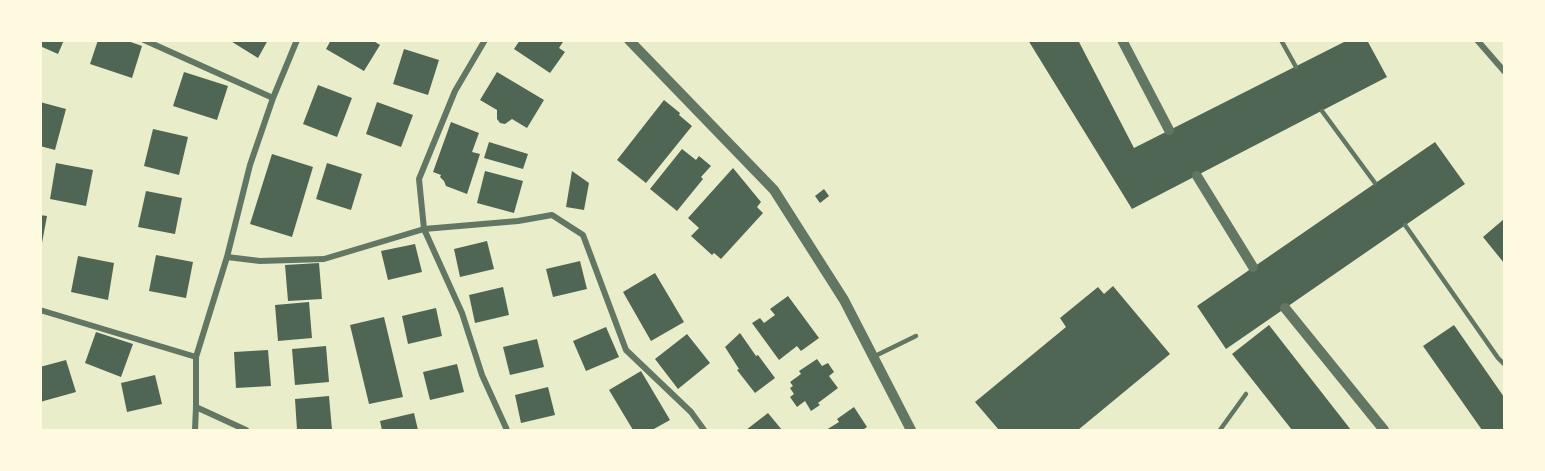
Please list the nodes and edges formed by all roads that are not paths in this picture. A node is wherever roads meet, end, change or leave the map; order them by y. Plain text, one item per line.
1 (144, 40) edge
2 (297, 40) edge
3 (485, 40) edge
4 (629, 40) edge
5 (1122, 40) edge
6 (1281, 40) edge
7 (1478, 40) edge
8 (1296, 67) dead end
9 (1504, 71) edge
10 (273, 98) junction
11 (1322, 111) dead end
12 (1169, 130) dead end
13 (1197, 176) dead end
14 (1375, 183) dead end
15 (1406, 225) dead end
16 (424, 228) junction
17 (227, 257) junction
18 (1253, 267) dead end
19 (1285, 308) dead end
20 (40, 310) edge
21 (916, 336) dead end
22 (196, 357) junction
23 (872, 358) junction
24 (1504, 364) edge
25 (1246, 394) dead end
26 (196, 407) junction
27 (195, 430) edge
28 (246, 430) edge
29 (507, 430) edge
30 (704, 430) edge
31 (911, 430) edge
32 (1220, 430) edge
33 (1384, 430) edge

1 - 10 street
2 - 10 street
3 - 16 street
4 - 23 street
5 - 12 street
6 - 8 lane
7 - 9 street
10 - 17 street
11 - 14 lane
13 - 18 street
15 - 24 lane
16 - 17 street
16 - 29 street
16 - 30 street
17 - 22 street
19 - 33 street
20 - 22 street
21 - 23 lane
22 - 26 street
23 - 31 street
25 - 32 lane
26 - 27 street
26 - 28 street

